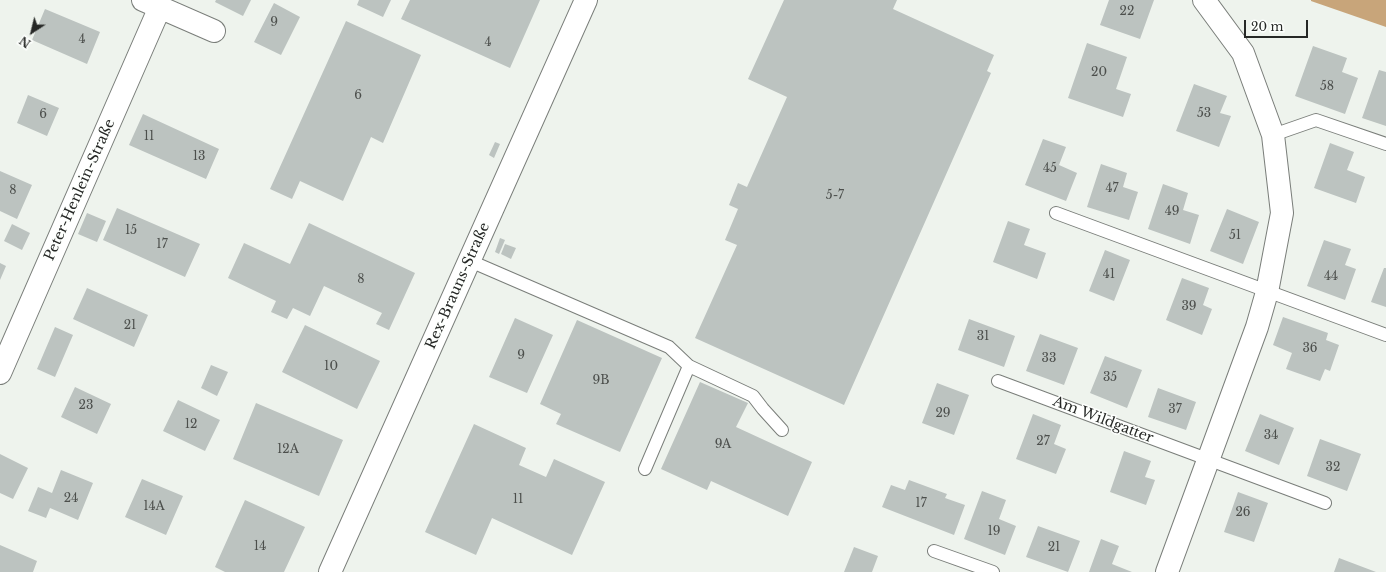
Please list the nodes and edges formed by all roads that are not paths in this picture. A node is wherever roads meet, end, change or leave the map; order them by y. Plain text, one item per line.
1 (586, 0) edge
2 (1204, 0) edge
3 (151, 4) edge
4 (214, 31) dead end
5 (1273, 135) junction
6 (1386, 144) edge
7 (1056, 213) dead end
8 (470, 261) junction
9 (1267, 292) junction
10 (1386, 335) edge
11 (689, 366) junction
12 (0, 373) edge
13 (998, 381) dead end
14 (782, 430) dead end
15 (1209, 460) junction
16 (645, 469) dead end
17 (1325, 503) dead end
18 (934, 551) dead end
19 (330, 572) edge
20 (993, 572) edge
21 (1167, 572) edge

1 - 8 street, Rex-Brauns-Straße
2 - 5 street
3 - 4 street, Peter-Henlein-Straße
3 - 12 street, Peter-Henlein-Straße
5 - 6 lane
5 - 9 street
7 - 9 lane
8 - 11 lane
8 - 19 street, Rex-Brauns-Straße
9 - 10 lane
9 - 15 street
11 - 14 lane
11 - 16 lane
13 - 15 lane, Am Wildgatter
15 - 17 lane, Am Wildgatter
15 - 21 street
18 - 20 lane

